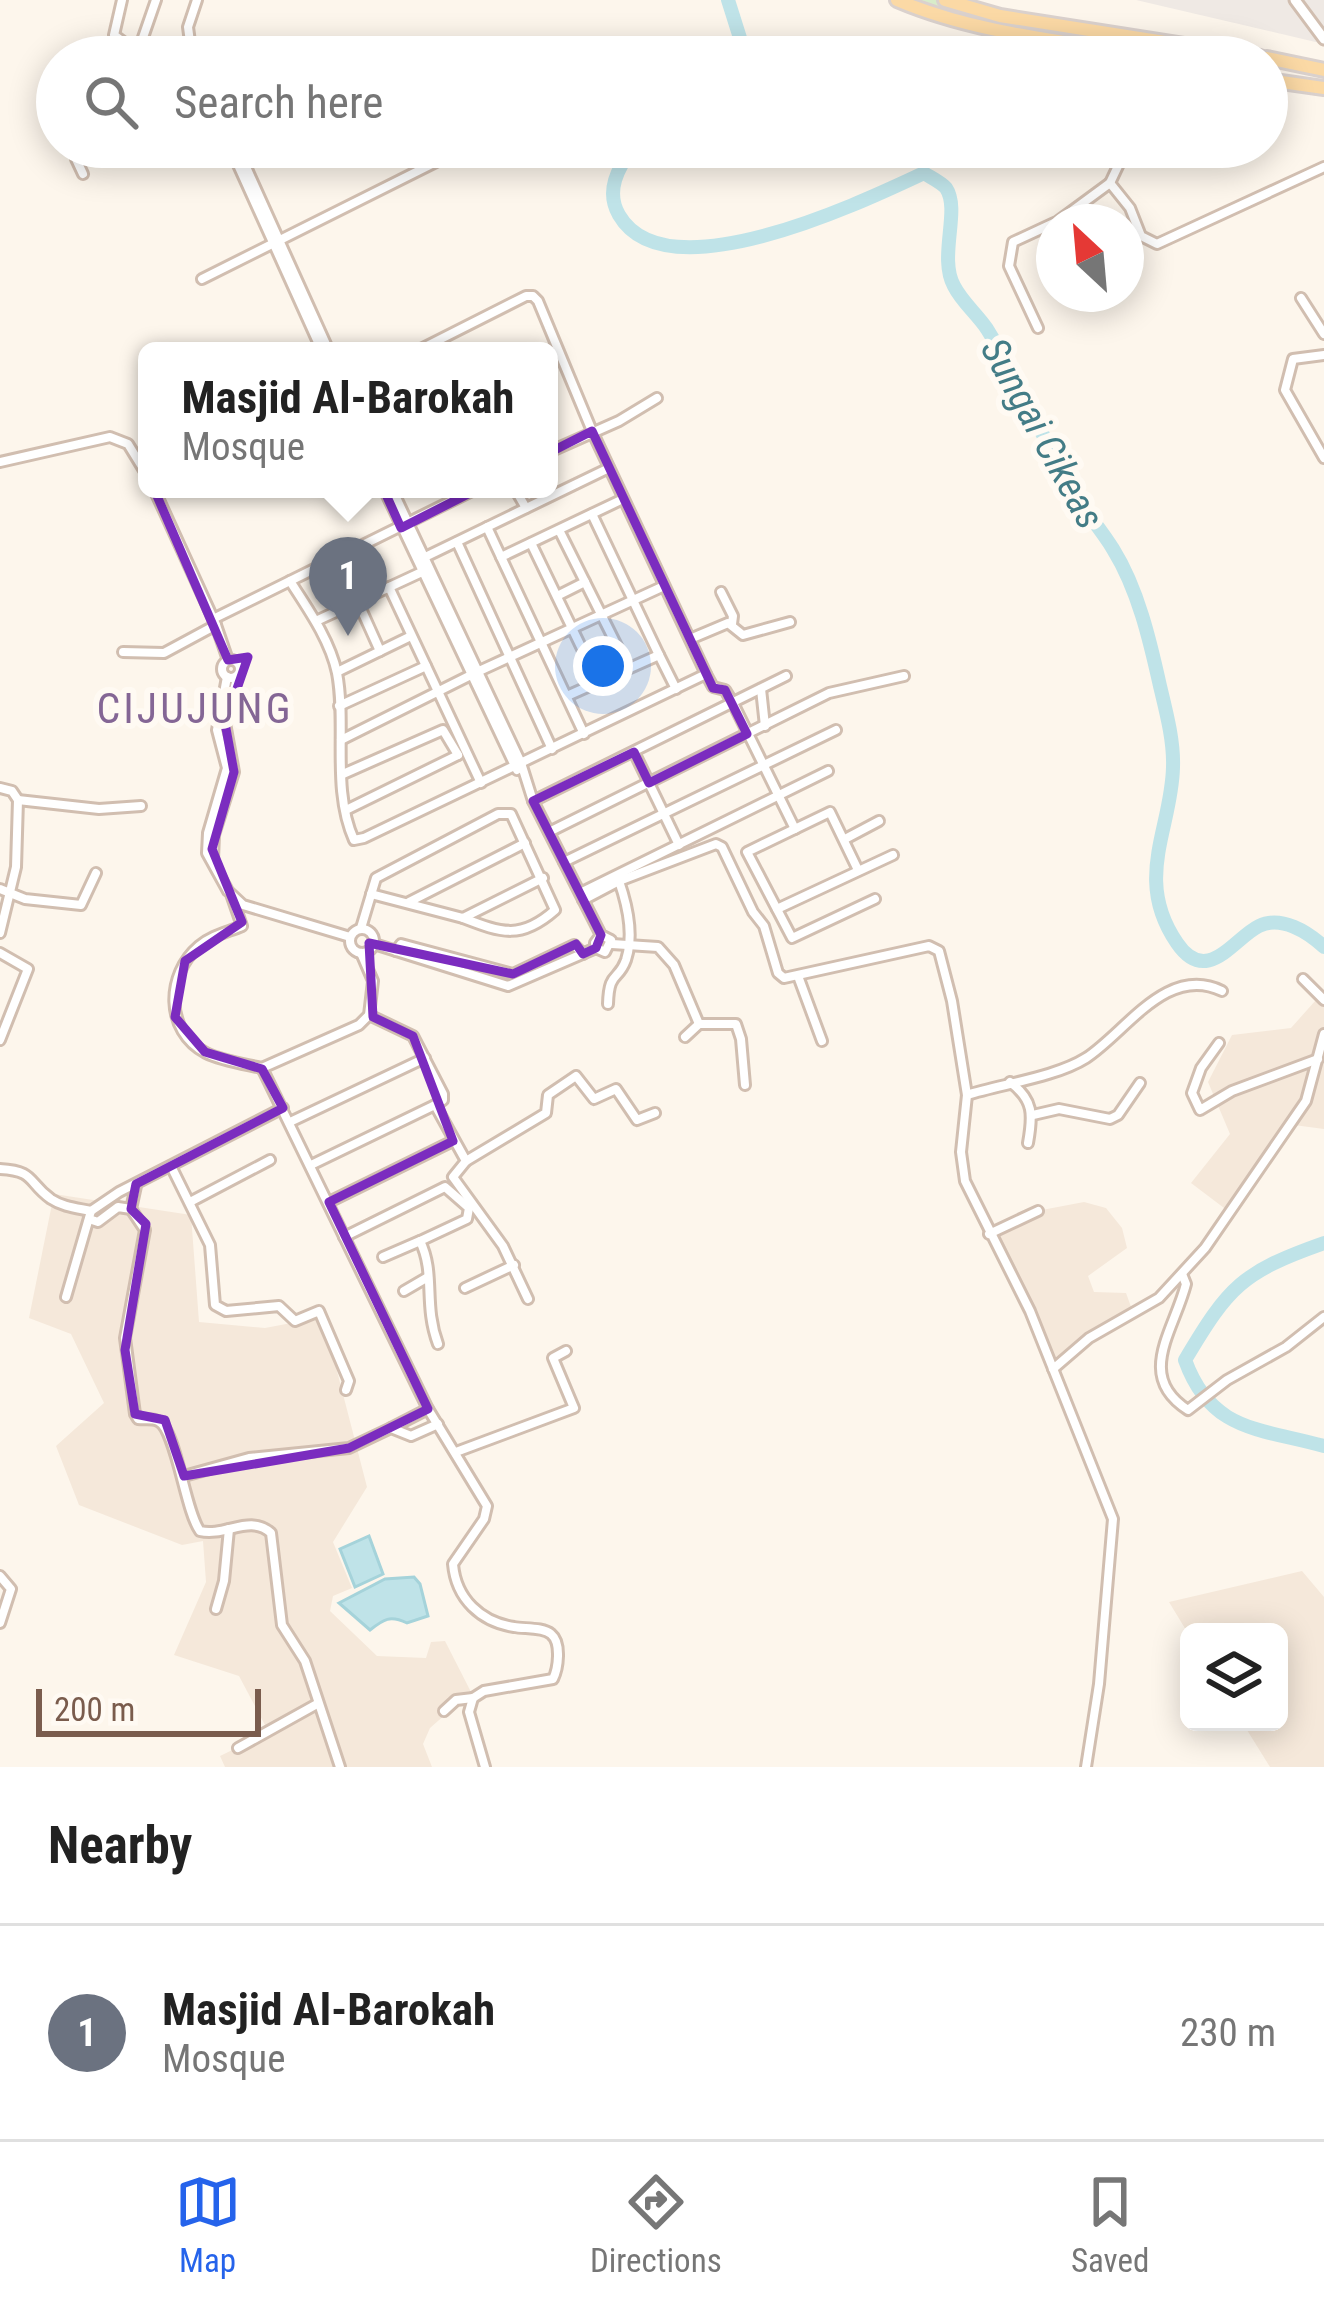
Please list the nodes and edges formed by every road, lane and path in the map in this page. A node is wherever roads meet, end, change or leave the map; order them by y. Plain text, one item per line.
1 (122, 0) edge
2 (156, 0) edge
3 (197, 0) edge
4 (897, 0) edge
5 (945, 0) edge
6 (1295, 0) edge
7 (115, 36) edge
8 (144, 36) edge
9 (190, 36) edge
10 (1035, 36) edge
11 (1121, 36) edge
12 (1324, 39) edge
13 (1288, 63) edge
14 (1324, 70) edge
15 (1288, 83) edge
16 (1324, 88) edge
17 (1324, 167) edge
18 (81, 168) edge
19 (243, 168) edge
20 (425, 168) edge
21 (1117, 168) edge
22 (83, 174) dead end
23 (1110, 183) junction
24 (1081, 204) edge
25 (1036, 232) edge
26 (277, 243) junction
27 (202, 279) dead end
28 (1300, 298) dead end
29 (1038, 328) dead end
30 (1324, 334) edge
31 (321, 342) edge
32 (436, 342) edge
33 (555, 342) edge
34 (558, 349) edge
35 (1324, 355) edge
36 (656, 398) dead end
37 (592, 431) junction
38 (558, 448) edge
39 (1324, 458) edge
40 (138, 460) edge
41 (0, 462) edge
42 (609, 468) junction
43 (558, 493) edge
44 (158, 498) edge
45 (392, 498) edge
46 (458, 498) edge
47 (520, 498) edge
48 (547, 498) edge
49 (623, 499) junction
50 (526, 508) junction
51 (592, 514) junction
52 (404, 526) junction
53 (487, 527) junction
54 (560, 530) junction
55 (457, 542) junction
56 (531, 543) junction
57 (501, 557) junction
58 (420, 559) junction
59 (425, 570) junction
60 (290, 581) junction
61 (585, 582) junction
62 (664, 586) junction
63 (389, 587) junction
64 (721, 592) dead end
65 (557, 596) junction
66 (634, 600) junction
67 (358, 602) junction
68 (601, 615) junction
69 (316, 621) junction
70 (214, 622) junction
71 (790, 622) dead end
72 (731, 624) junction
73 (572, 628) junction
74 (411, 636) junction
75 (690, 640) junction
76 (542, 642) junction
77 (380, 651) junction
78 (123, 652) dead end
79 (658, 655) junction
80 (511, 656) junction
81 (426, 666) junction
82 (628, 668) junction
83 (337, 672) junction
84 (473, 674) junction
85 (706, 674) junction
86 (786, 676) dead end
87 (904, 676) dead end
88 (598, 682) junction
89 (676, 689) junction
90 (761, 689) junction
91 (438, 693) junction
92 (567, 696) junction
93 (734, 703) junction
94 (339, 706) junction
95 (765, 726) junction
96 (836, 730) dead end
97 (584, 734) junction
98 (747, 734) junction
99 (341, 740) junction
100 (552, 748) junction
101 (634, 752) junction
102 (461, 753) junction
103 (762, 764) junction
104 (518, 765) junction
105 (828, 771) dead end
106 (343, 774) junction
107 (481, 783) junction
108 (650, 783) junction
109 (0, 788) edge
110 (778, 796) junction
111 (18, 800) junction
112 (533, 801) junction
113 (140, 806) dead end
114 (346, 810) junction
115 (665, 813) junction
116 (879, 821) dead end
117 (794, 830) junction
118 (549, 832) junction
119 (845, 839) junction
120 (525, 843) junction
121 (679, 844) junction
122 (893, 855) dead end
123 (563, 862) junction
124 (858, 870) junction
125 (96, 873) dead end
126 (543, 878) junction
127 (619, 881) junction
128 (442, 886) junction
129 (0, 890) edge
130 (371, 894) junction
131 (10, 896) junction
132 (232, 896) junction
133 (582, 896) junction
134 (875, 899) dead end
135 (407, 902) junction
136 (777, 909) junction
137 (435, 910) junction
138 (463, 918) junction
139 (361, 928) junction
140 (0, 933) edge
141 (601, 935) junction
142 (350, 937) junction
143 (374, 944) junction
144 (612, 944) junction
145 (627, 945) junction
146 (596, 948) junction
147 (0, 953) edge
148 (361, 953) junction
149 (583, 954) junction
150 (525, 969) junction
151 (475, 970) junction
152 (798, 976) junction
153 (1304, 979) dead end
154 (530, 980) junction
155 (1222, 991) dead end
156 (1324, 1000) edge
157 (608, 1004) dead end
158 (369, 1015) junction
159 (699, 1024) junction
160 (1324, 1034) edge
161 (686, 1037) dead end
162 (0, 1040) edge
163 (821, 1042) dead end
164 (1219, 1042) dead end
165 (424, 1058) junction
166 (1318, 1058) junction
167 (262, 1069) junction
168 (1009, 1081) junction
169 (1140, 1082) dead end
170 (745, 1085) dead end
171 (967, 1095) junction
172 (435, 1105) junction
173 (283, 1108) junction
174 (655, 1113) dead end
175 (1033, 1115) junction
176 (290, 1122) junction
177 (453, 1141) junction
178 (1028, 1142) dead end
179 (271, 1160) dead end
180 (466, 1161) junction
181 (310, 1165) junction
182 (171, 1166) junction
183 (0, 1169) edge
184 (136, 1184) junction
185 (190, 1202) junction
186 (329, 1202) junction
187 (131, 1209) junction
188 (1038, 1211) dead end
189 (90, 1215) junction
190 (989, 1234) junction
191 (344, 1237) junction
192 (420, 1240) junction
193 (382, 1257) dead end
194 (514, 1265) junction
195 (1182, 1274) junction
196 (429, 1276) junction
197 (465, 1288) dead end
198 (404, 1291) dead end
199 (66, 1297) dead end
200 (528, 1299) dead end
201 (1324, 1317) edge
202 (438, 1344) dead end
203 (566, 1351) dead end
204 (1053, 1369) junction
205 (346, 1390) dead end
206 (428, 1409) junction
207 (438, 1424) junction
208 (391, 1428) junction
209 (456, 1452) junction
210 (184, 1476) junction
211 (229, 1529) junction
212 (0, 1576) edge
213 (216, 1609) dead end
214 (0, 1623) edge
215 (473, 1698) junction
216 (317, 1705) junction
217 (444, 1712) dead end
218 (238, 1748) dead end
219 (340, 1767) edge
220 (485, 1767) edge
221 (1086, 1767) edge

1 - 7 street
2 - 8 street
3 - 9 street
4 - 10 main road
5 - 11 main road
6 - 12 street
13 - 14 main road
15 - 16 main road
17 - 23 street
18 - 22 street
19 - 26 street
20 - 26 street
21 - 23 street
23 - 24 street
25 - 29 street
26 - 27 street
26 - 31 street
28 - 30 street
32 - 33 street
34 - 37 street
35 - 39 street
36 - 37 street
37 - 38 street
37 - 42 street
40 - 41 street
42 - 43 street
42 - 49 street
44 - 70 street
45 - 52 street
46 - 52 street
47 - 50 street
48 - 50 street
49 - 51 street
49 - 62 street
50 - 53 street
51 - 54 street
51 - 66 street
52 - 58 street
52 - 60 street
53 - 55 street
53 - 57 street
54 - 56 street
54 - 61 street
55 - 58 street
55 - 80 street
56 - 57 street
56 - 65 street
57 - 76 street
58 - 59 street
59 - 63 street
59 - 84 street
60 - 69 street
60 - 70 street
61 - 65 street
61 - 68 street
62 - 66 street
62 - 75 street
63 - 67 street
63 - 74 street
64 - 72 street
65 - 73 street
66 - 68 street
66 - 79 street
67 - 69 street
67 - 77 street
68 - 73 street
68 - 82 street
69 - 83 street
70 - 78 street
70 - 132 street
71 - 72 street
72 - 75 street
73 - 76 street
73 - 88 street
74 - 77 street
74 - 81 street
75 - 85 street
76 - 80 street
76 - 92 street
77 - 83 street
79 - 82 street
79 - 89 street
80 - 84 street
80 - 100 street
81 - 91 street
81 - 94 street
82 - 88 street
83 - 94 street
84 - 91 street
84 - 104 street
85 - 89 street
85 - 93 street
86 - 90 street
87 - 95 street
88 - 92 street
89 - 97 street
90 - 93 street
90 - 95 street
91 - 99 street
91 - 102 street
92 - 97 street
93 - 98 street
93 - 101 street
94 - 99 street
95 - 98 street
96 - 103 street
97 - 100 street
98 - 103 street
98 - 108 street
99 - 106 street
100 - 104 street
101 - 108 street
101 - 112 street
102 - 106 street
102 - 107 street
102 - 114 street
103 - 110 street
103 - 115 street
104 - 107 street
104 - 112 street
105 - 110 street
106 - 114 street
107 - 114 street
108 - 115 street
108 - 118 street
109 - 111 street
110 - 117 street
110 - 121 street
111 - 113 street
111 - 131 street
112 - 118 street
115 - 121 street
115 - 123 street
116 - 119 street
117 - 119 street
117 - 136 street
118 - 123 street
119 - 124 street
120 - 126 street
120 - 128 street
120 - 130 street
121 - 133 street
122 - 124 street
123 - 133 street
124 - 136 street
125 - 131 street
126 - 138 street
126 - 138 street
127 - 133 street
127 - 145 street
127 - 152 street
128 - 135 street
128 - 137 street
129 - 131 street
130 - 135 street
130 - 139 street
131 - 140 street
132 - 142 street
132 - 167 street
133 - 141 street
134 - 136 street
135 - 137 street
137 - 138 street
139 - 142 street
139 - 143 street
141 - 144 street
141 - 146 street
142 - 148 street
143 - 148 street
143 - 151 street
144 - 145 street
144 - 146 street
145 - 157 street
145 - 159 street
146 - 149 street
147 - 162 street
148 - 158 street
149 - 150 street
149 - 154 street
150 - 151 street
150 - 154 street
151 - 154 street
152 - 163 street
152 - 171 street
153 - 156 street
155 - 168 street
158 - 165 street
158 - 167 street
159 - 161 street
159 - 170 street
160 - 166 street
164 - 166 street
165 - 172 street
165 - 176 street
166 - 195 street
167 - 173 street
168 - 171 street
168 - 175 street
169 - 175 street
171 - 190 street
172 - 177 street
172 - 181 street
173 - 176 street
173 - 182 street
174 - 180 street
175 - 178 street
176 - 181 street
177 - 180 street
177 - 186 street
179 - 185 street
180 - 194 street
181 - 186 street
182 - 184 street
182 - 185 street
183 - 189 street
184 - 187 street
184 - 189 street
185 - 205 street
186 - 191 street
187 - 189 street
187 - 210 street
188 - 190 street
189 - 199 street
190 - 204 street
191 - 192 street
191 - 206 street
192 - 193 street
192 - 196 street
194 - 197 street
194 - 200 street
195 - 201 street
195 - 204 street
196 - 198 street
196 - 202 street
203 - 209 street
204 - 221 street
206 - 207 street
206 - 208 street
207 - 208 street
207 - 209 street
208 - 210 street
209 - 215 street
210 - 211 street
211 - 213 street
211 - 216 street
212 - 214 street
215 - 217 street
215 - 220 street
216 - 218 street
216 - 219 street

